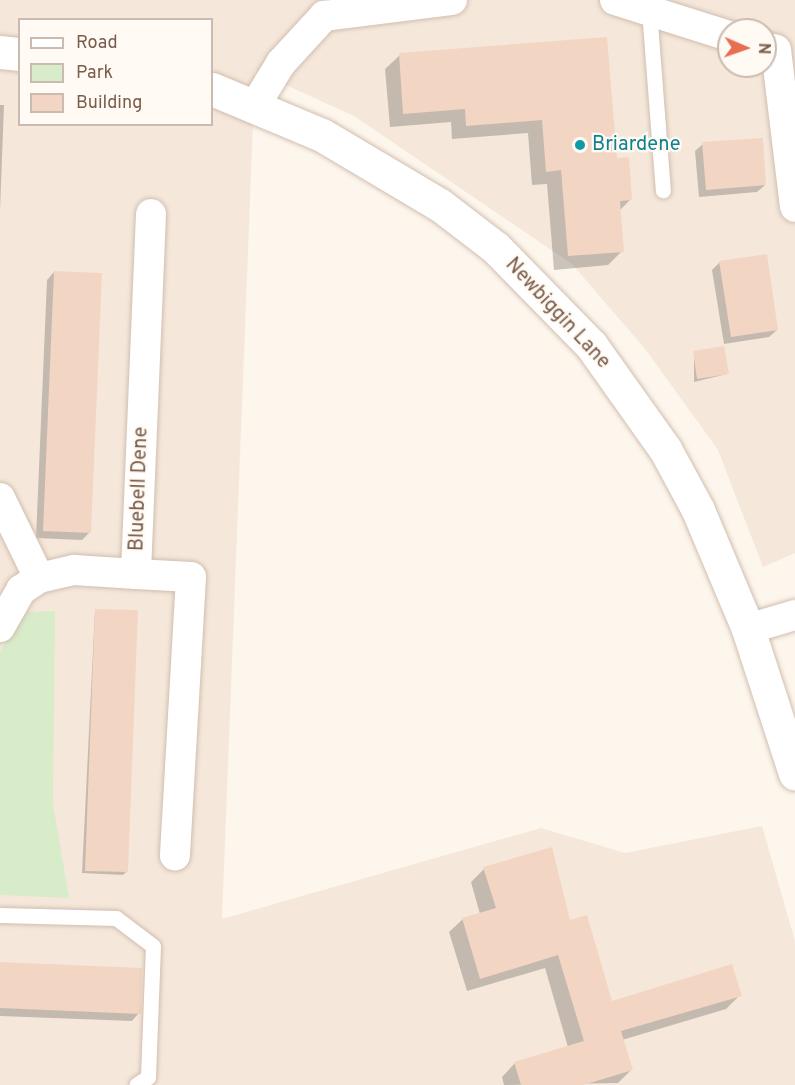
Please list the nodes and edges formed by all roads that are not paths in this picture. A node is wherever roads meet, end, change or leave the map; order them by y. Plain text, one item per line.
1 (452, 0) edge
2 (615, 0) edge
3 (649, 10) junction
4 (717, 32) edge
5 (0, 52) edge
6 (18, 54) edge
7 (777, 58) edge
8 (213, 89) edge
9 (256, 104) junction
10 (663, 189) dead end
11 (795, 207) edge
12 (151, 214) dead end
13 (0, 498) edge
14 (136, 574) junction
15 (39, 578) junction
16 (795, 615) edge
17 (0, 627) edge
18 (748, 629) junction
19 (795, 774) edge
20 (175, 856) dead end
21 (0, 915) edge
22 (136, 1085) edge

1 - 9 street
2 - 3 street
3 - 4 street
3 - 10 lane
5 - 6 street
7 - 11 street
8 - 9 street, Newbiggin Lane
9 - 18 street, Newbiggin Lane
12 - 14 street, Bluebell Dene
13 - 15 street
14 - 15 street
14 - 20 street, Bluebell Dene
15 - 17 street
16 - 18 street
18 - 19 street, Newbiggin Lane
21 - 22 lane

